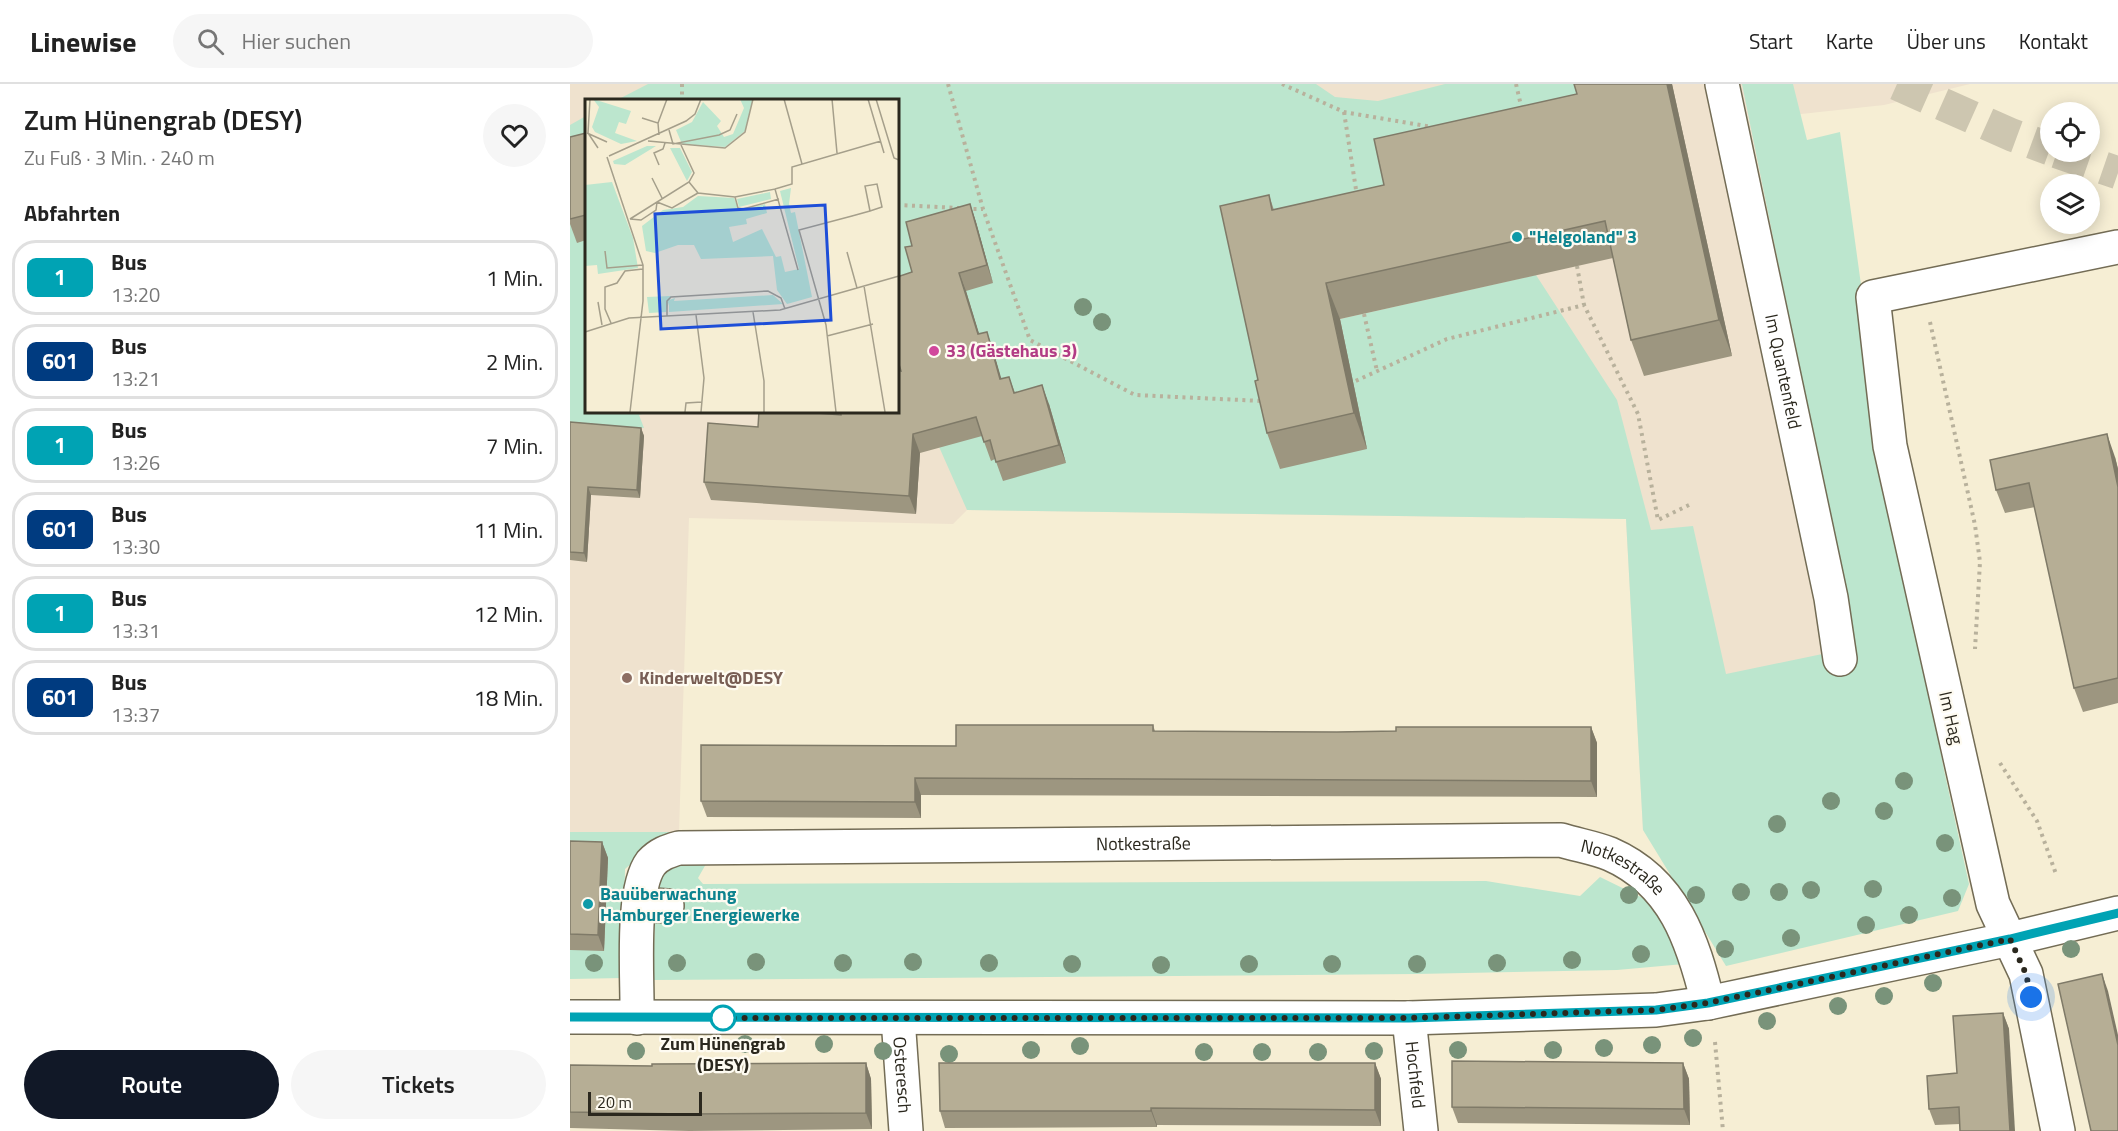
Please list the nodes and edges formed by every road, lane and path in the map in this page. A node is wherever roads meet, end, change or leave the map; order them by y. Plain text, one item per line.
1 (948, 84) edge
2 (1282, 84) edge
3 (1516, 84) edge
4 (1722, 84) edge
5 (1344, 112) junction
6 (1523, 117) edge
7 (1434, 128) edge
8 (898, 205) edge
9 (1358, 206) edge
10 (983, 209) junction
11 (2118, 247) edge
12 (1577, 266) edge
13 (1922, 287) junction
14 (1584, 305) junction
15 (1364, 314) edge
16 (1377, 371) junction
17 (1341, 386) edge
18 (1268, 400) edge
19 (1689, 505) dead end
20 (1840, 659) dead end
21 (1976, 661) dead end
22 (1997, 758) dead end
23 (2056, 874) dead end
24 (2118, 913) edge
25 (2010, 939) junction
26 (1708, 1003) junction
27 (570, 1017) edge
28 (637, 1018) junction
29 (898, 1018) junction
30 (1409, 1018) junction
31 (1715, 1042) dead end
32 (906, 1131) edge
33 (1421, 1131) edge
34 (1723, 1131) edge
35 (2058, 1131) edge

1 - 10 path
2 - 5 path
3 - 6 path
4 - 20 street, Im Quantenfeld
5 - 7 path
5 - 9 path
8 - 10 path
10 - 18 path
11 - 13 street
12 - 14 path
13 - 21 path
13 - 25 street, Im Hag
14 - 16 path
14 - 19 path
15 - 16 path
16 - 17 path
22 - 23 path
24 - 25 street
25 - 26 street
25 - 35 street, Im Hag
26 - 28 street, Notkestraße
26 - 30 street
27 - 28 street
28 - 29 street
29 - 30 street
29 - 32 street, Osteresch
30 - 33 street, Hochfeld
31 - 34 path

